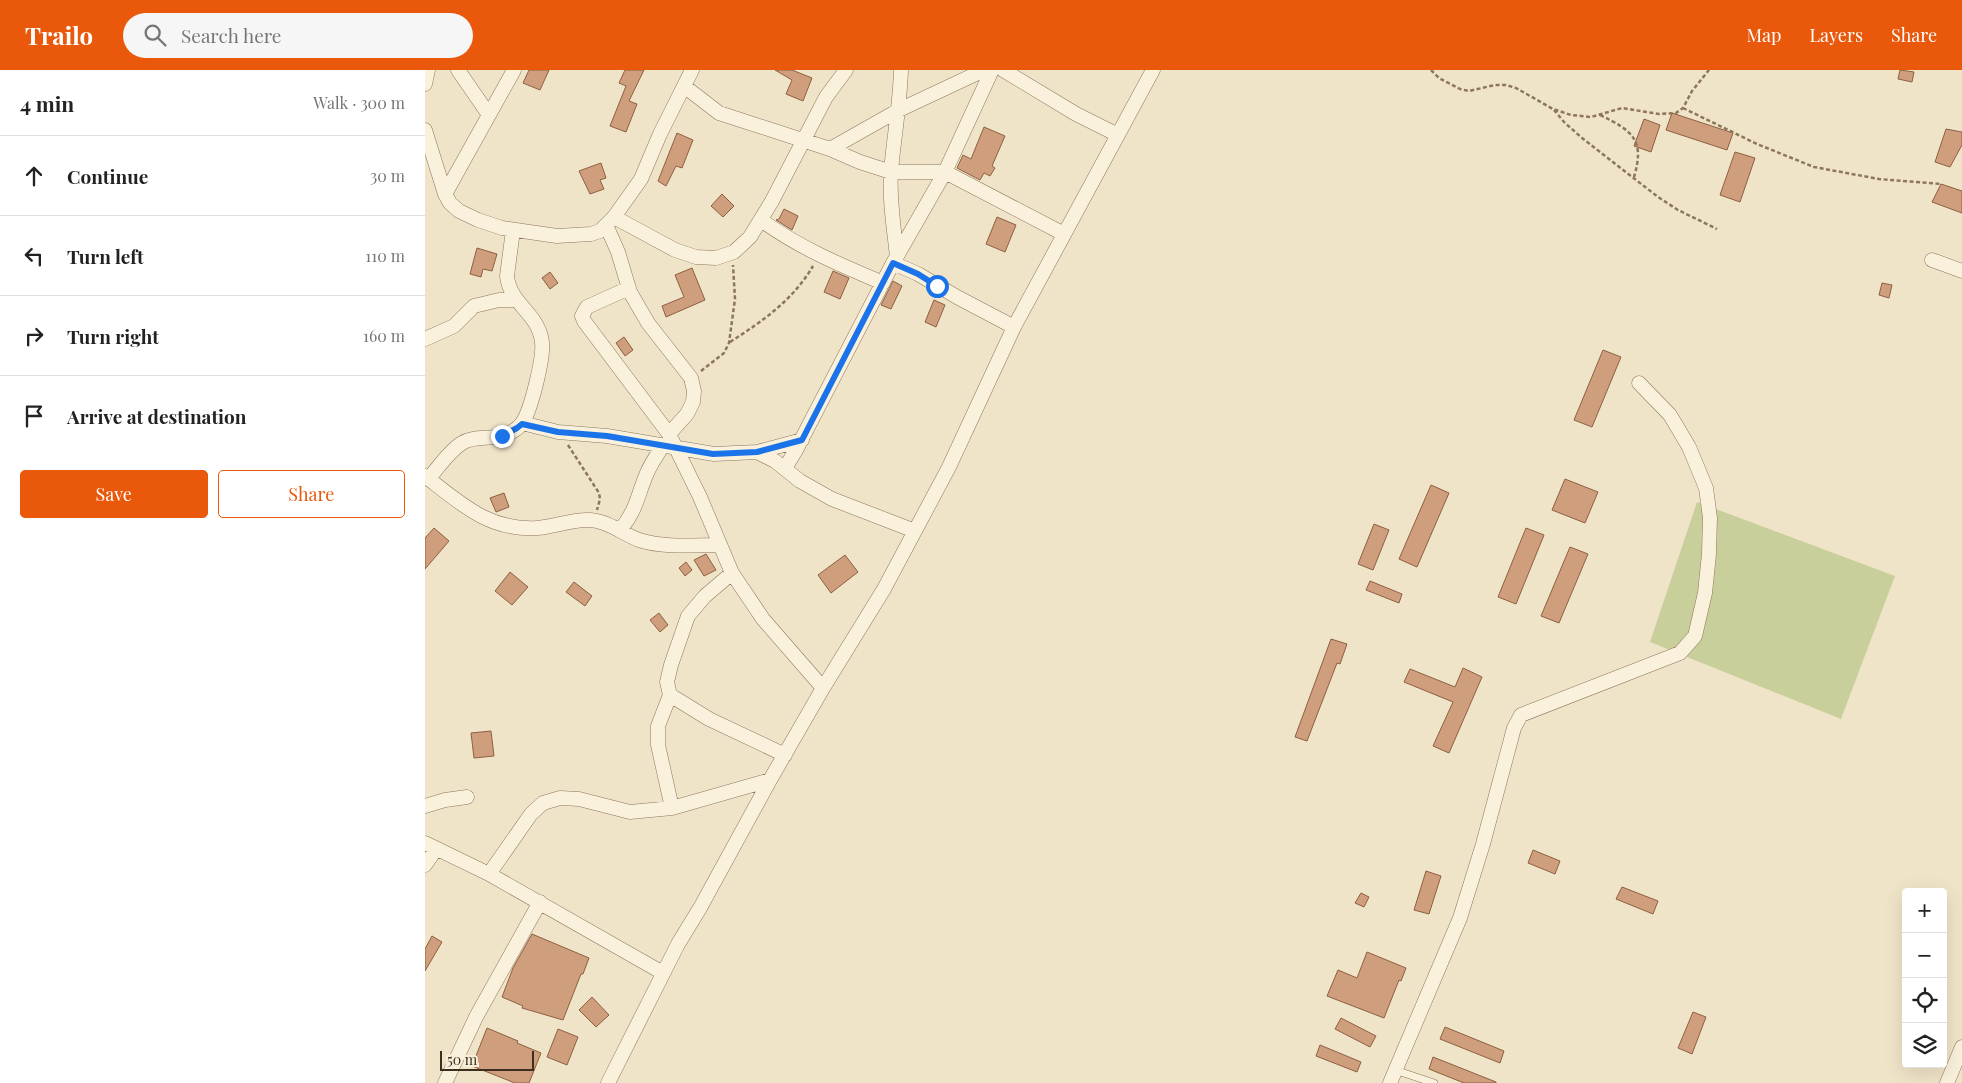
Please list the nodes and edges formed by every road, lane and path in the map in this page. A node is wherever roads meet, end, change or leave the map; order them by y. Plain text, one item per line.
1 (427, 70) edge
2 (458, 70) edge
3 (514, 70) edge
4 (692, 70) edge
5 (846, 70) edge
6 (901, 70) edge
7 (1003, 70) edge
8 (1153, 70) edge
9 (1431, 70) edge
10 (1709, 70) edge
11 (985, 71) edge
12 (425, 84) edge
13 (684, 86) junction
14 (1683, 108) junction
15 (1553, 109) junction
16 (899, 110) junction
17 (489, 115) junction
18 (1599, 115) junction
19 (425, 130) edge
20 (1119, 135) junction
21 (804, 141) junction
22 (830, 149) junction
23 (891, 172) junction
24 (945, 172) junction
25 (1634, 177) junction
26 (1941, 184) dead end
27 (445, 194) junction
28 (761, 220) junction
29 (610, 221) junction
30 (1717, 229) dead end
31 (513, 230) junction
32 (1064, 234) junction
33 (734, 252) junction
34 (819, 256) junction
35 (895, 260) junction
36 (1932, 260) dead end
37 (1962, 271) edge
38 (883, 283) junction
39 (629, 288) junction
40 (516, 300) junction
41 (1014, 327) junction
42 (425, 339) edge
43 (729, 343) junction
44 (691, 378) junction
45 (1639, 383) dead end
46 (522, 424) junction
47 (558, 432) junction
48 (802, 440) junction
49 (669, 442) junction
50 (757, 452) junction
51 (785, 468) junction
52 (427, 477) edge
53 (589, 520) junction
54 (619, 530) junction
55 (915, 531) junction
56 (720, 546) junction
57 (732, 572) junction
58 (823, 688) junction
59 (670, 695) junction
60 (785, 755) junction
61 (770, 780) junction
62 (467, 797) dead end
63 (425, 806) edge
64 (672, 808) junction
65 (430, 846) edge
66 (425, 865) edge
67 (489, 874) junction
68 (540, 902) junction
69 (663, 973) junction
70 (1962, 1047) edge
71 (1395, 1070) junction
72 (445, 1083) edge
73 (607, 1083) edge
74 (1390, 1083) edge
75 (1434, 1083) edge
76 (1947, 1083) edge

1 - 12 street
2 - 17 street
3 - 17 street
4 - 13 street
5 - 21 street
6 - 16 street
7 - 20 street
8 - 20 street
9 - 15 path
10 - 14 path
11 - 16 street
11 - 24 street
13 - 21 street
13 - 29 street
14 - 18 path
14 - 26 path
15 - 18 path
15 - 25 path
16 - 22 street
16 - 23 street
17 - 27 street
18 - 25 path
19 - 27 street
20 - 32 street
21 - 22 street
21 - 28 street
22 - 23 street
23 - 24 street
23 - 35 street
24 - 32 street
24 - 35 street
25 - 30 path
27 - 31 street
28 - 33 street
28 - 34 street
29 - 31 street
29 - 33 street
29 - 39 street
31 - 40 street
32 - 41 street
33 - 43 path
34 - 38 street
34 - 43 path
35 - 38 street
35 - 41 street
36 - 37 street
38 - 48 street
39 - 44 street
39 - 49 street
40 - 42 street
40 - 46 street
41 - 55 street
43 - 44 path
44 - 49 street
45 - 71 street
46 - 47 street
46 - 52 street
47 - 49 street
47 - 53 path
48 - 50 street
48 - 51 street
49 - 50 street
49 - 54 street
49 - 56 street
50 - 51 street
51 - 55 street
52 - 53 street
53 - 54 street
54 - 56 street
55 - 58 street
56 - 57 street
57 - 58 street
57 - 59 street
58 - 60 street
59 - 60 street
59 - 64 street
60 - 61 street
61 - 64 street
61 - 69 street
62 - 63 street
64 - 67 street
65 - 66 street
65 - 67 street
67 - 68 street
68 - 69 street
68 - 72 street
69 - 73 street
70 - 76 street
71 - 74 street
71 - 75 lane

